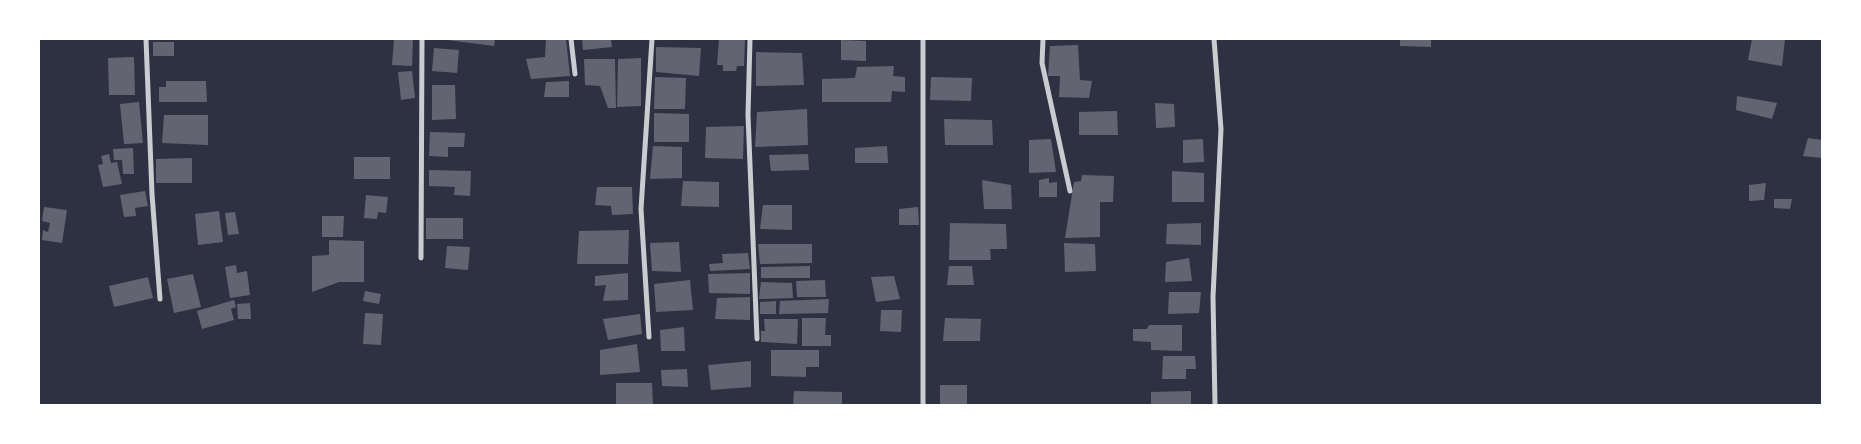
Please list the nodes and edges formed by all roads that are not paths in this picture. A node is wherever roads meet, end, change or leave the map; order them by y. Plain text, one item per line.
1 (146, 39) edge
2 (422, 39) edge
3 (571, 39) edge
4 (652, 39) edge
5 (750, 39) edge
6 (923, 39) edge
7 (1043, 39) edge
8 (1214, 39) edge
9 (575, 74) dead end
10 (1070, 191) dead end
11 (421, 258) dead end
12 (160, 298) dead end
13 (649, 337) dead end
14 (757, 339) dead end
15 (923, 405) edge
16 (1215, 405) edge

1 - 12 street
2 - 11 street
3 - 9 street
4 - 13 street
5 - 14 street
6 - 15 street
7 - 10 street
8 - 16 street

